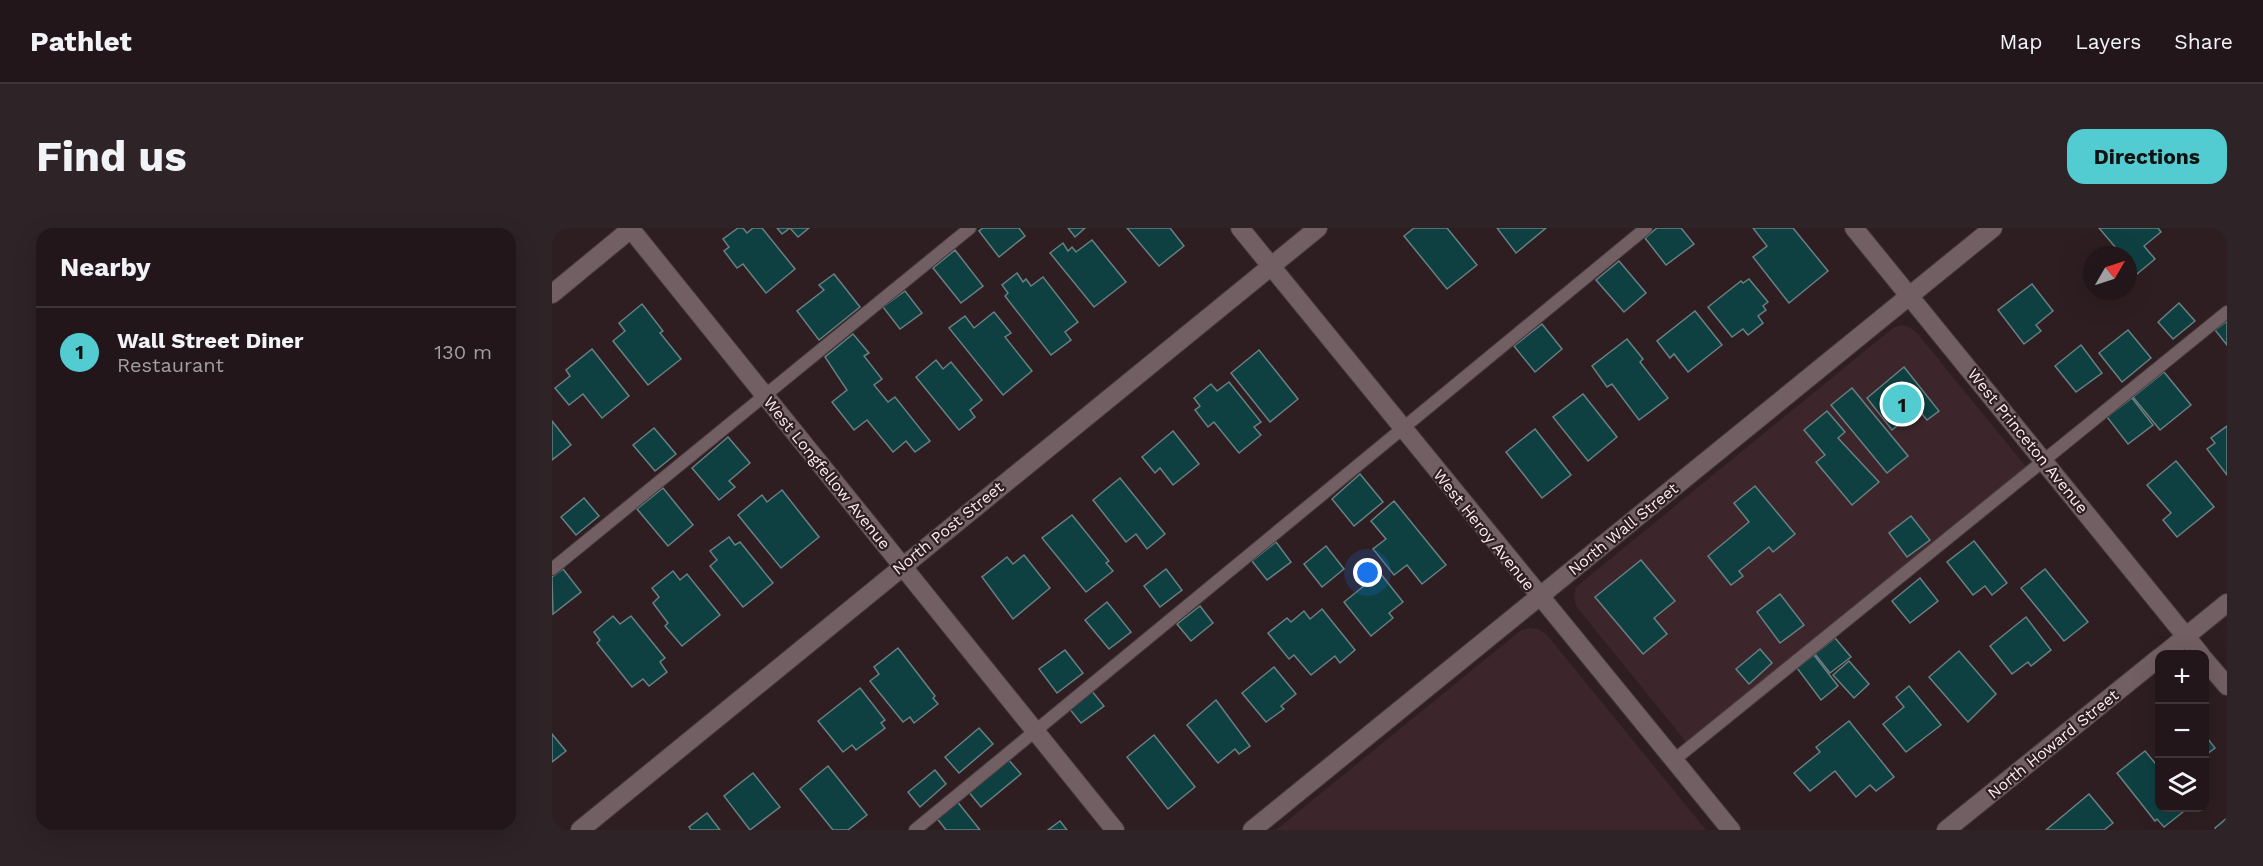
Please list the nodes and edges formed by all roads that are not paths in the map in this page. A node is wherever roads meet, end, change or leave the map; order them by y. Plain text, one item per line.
1 (631, 228) edge
2 (970, 228) edge
3 (1240, 228) edge
4 (1318, 228) edge
5 (1646, 228) edge
6 (1854, 228) edge
7 (1993, 228) edge
8 (1270, 266) junction
9 (552, 294) edge
10 (1910, 297) junction
11 (2227, 312) edge
12 (763, 396) junction
13 (1401, 428) junction
14 (2044, 462) junction
15 (901, 565) junction
16 (552, 569) edge
17 (1539, 597) junction
18 (2227, 603) edge
19 (2186, 636) junction
20 (2168, 650) edge
21 (2198, 650) edge
22 (2155, 661) edge
23 (2209, 664) edge
24 (2227, 686) edge
25 (1036, 731) junction
26 (1674, 760) junction
27 (580, 830) edge
28 (915, 830) edge
29 (1115, 830) edge
30 (1252, 830) edge
31 (1731, 830) edge
32 (1946, 830) edge

1 - 9 street
1 - 12 street, West Longfellow Avenue
2 - 12 lane
3 - 8 street, West Heroy Avenue
4 - 8 street, North Post Street
5 - 13 lane
6 - 10 street, West Princeton Avenue
7 - 10 street, North Wall Street
8 - 13 street, West Heroy Avenue
8 - 15 street, North Post Street
10 - 14 street, West Princeton Avenue
10 - 17 street, North Wall Street
11 - 14 lane
12 - 15 street, West Longfellow Avenue
12 - 16 lane
13 - 17 street, West Heroy Avenue
13 - 25 lane
14 - 19 street, West Princeton Avenue
14 - 26 lane
15 - 25 street, West Longfellow Avenue
15 - 27 street, North Post Street
17 - 26 street, West Heroy Avenue
17 - 30 street, North Wall Street
18 - 19 street, North Howard Street
19 - 20 street, North Howard Street
19 - 21 street, West Princeton Avenue
22 - 32 street, North Howard Street
23 - 24 street
25 - 28 lane
25 - 29 street, West Longfellow Avenue
26 - 31 street, West Heroy Avenue

